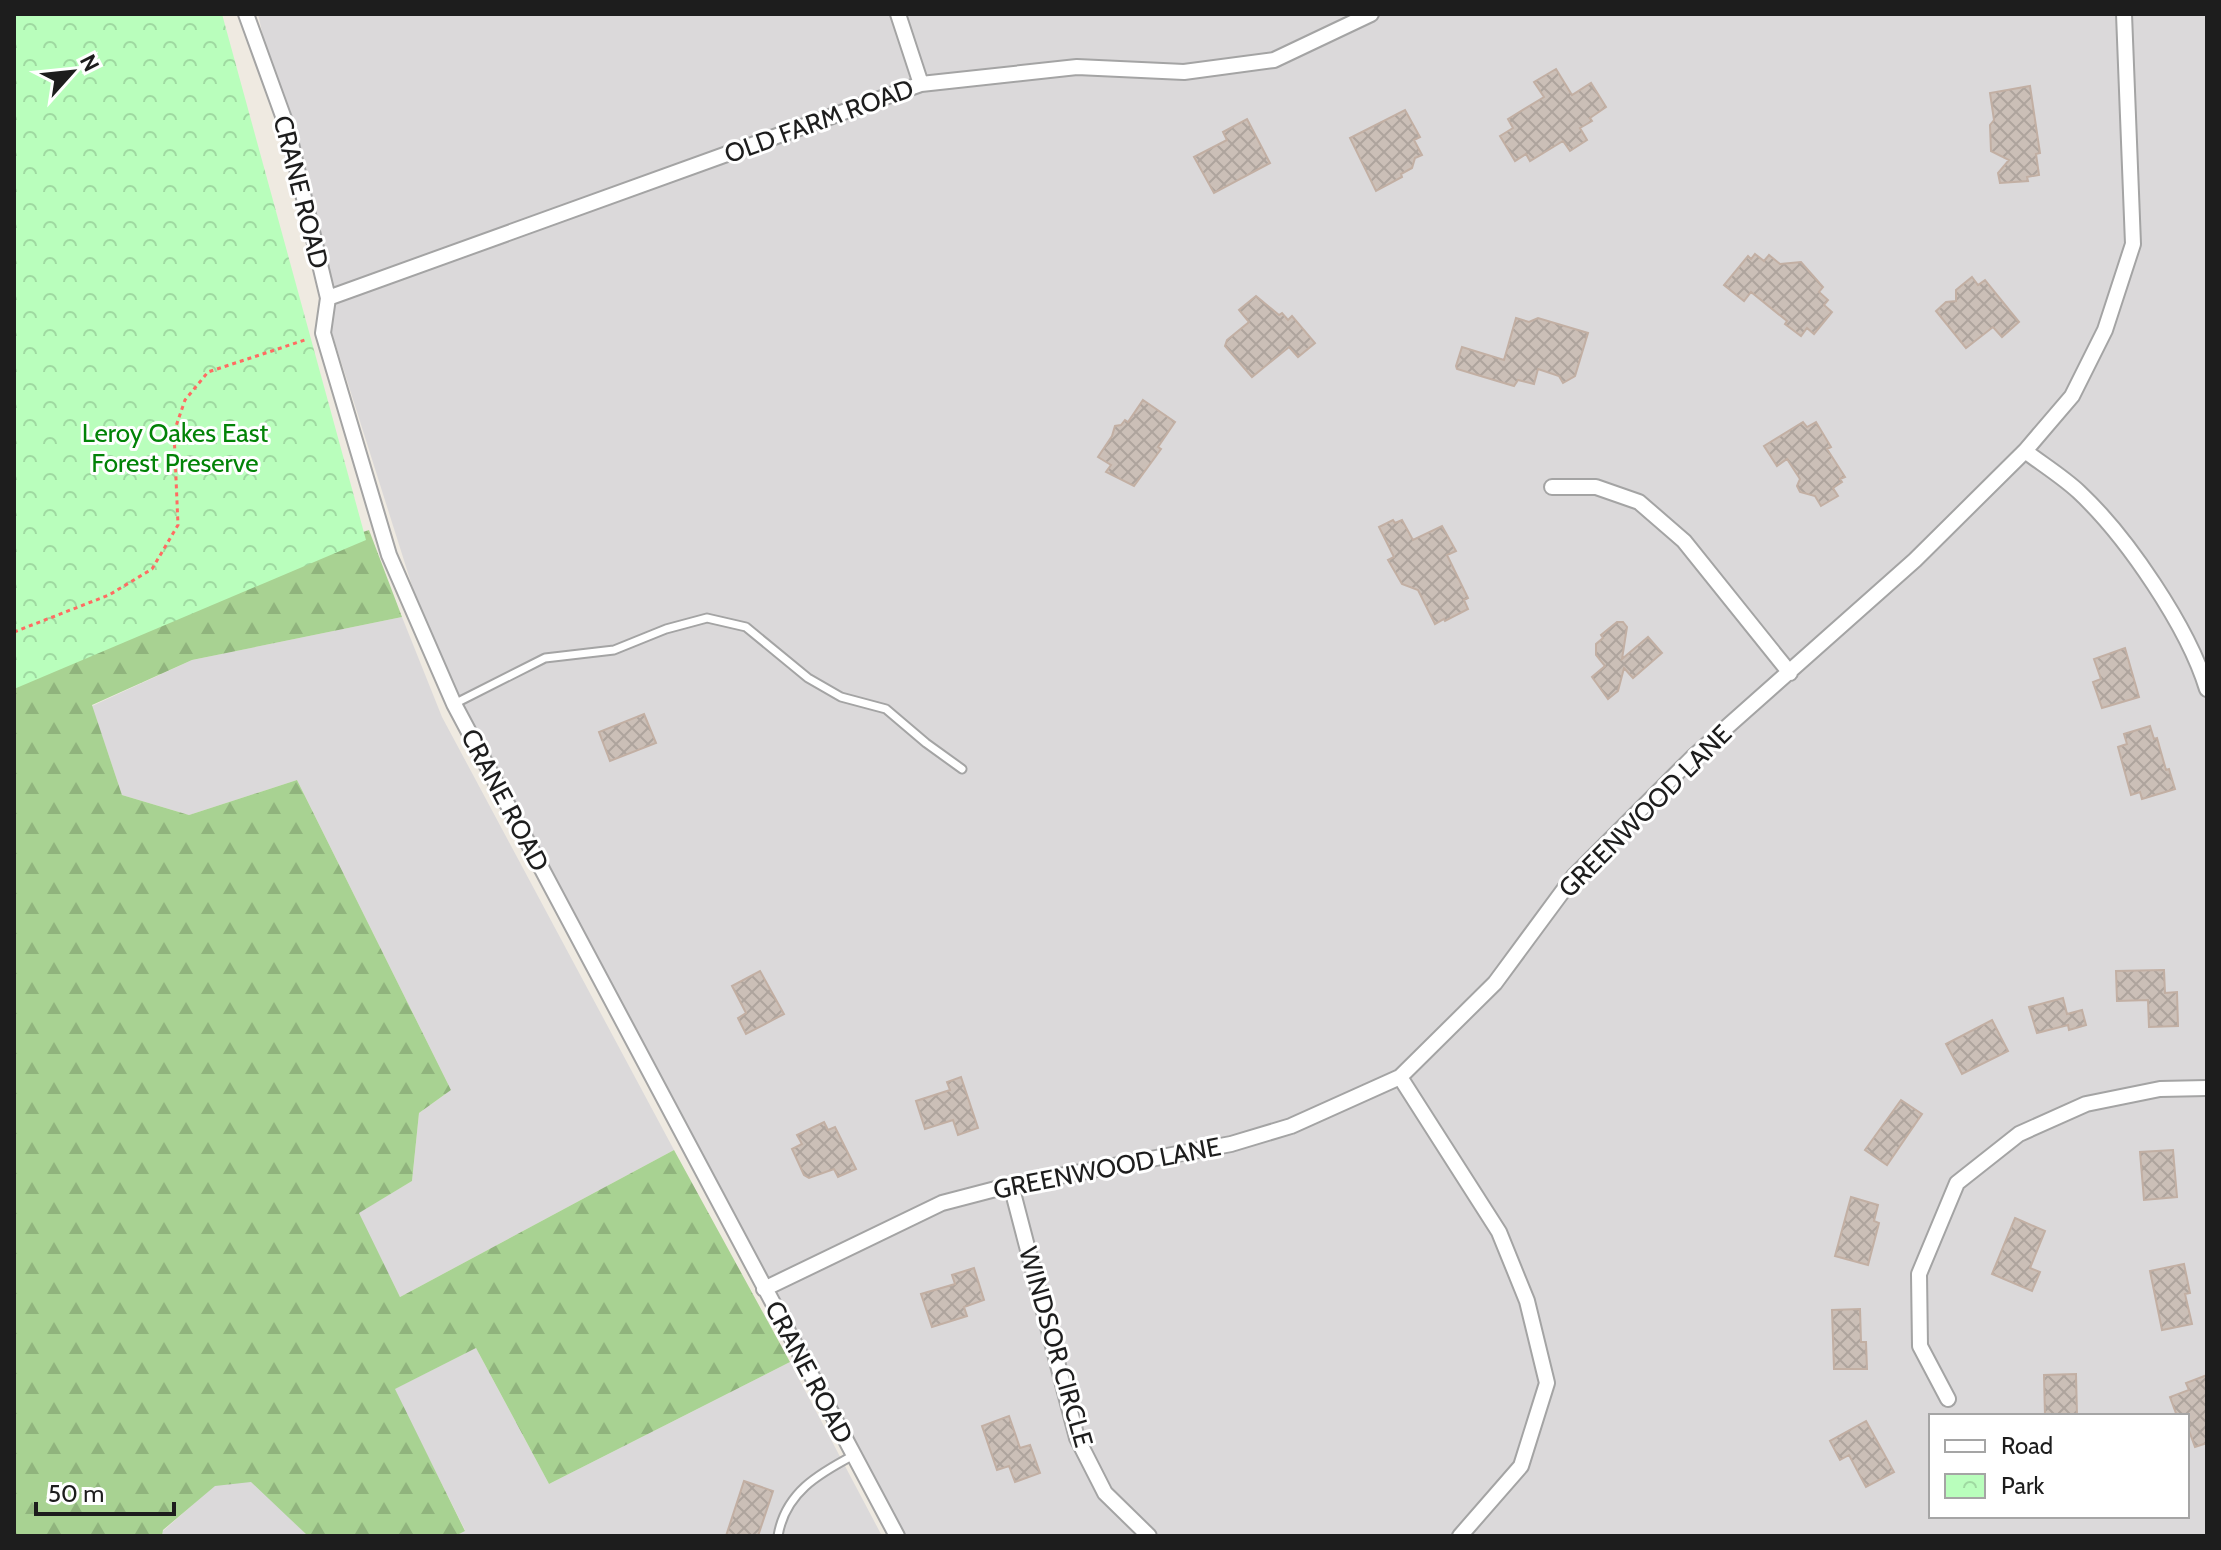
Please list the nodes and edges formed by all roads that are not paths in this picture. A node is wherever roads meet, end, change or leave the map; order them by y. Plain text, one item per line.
1 (246, 14) edge
2 (898, 14) edge
3 (1371, 14) edge
4 (2124, 14) edge
5 (921, 84) junction
6 (328, 298) junction
7 (2025, 451) junction
8 (1552, 487) dead end
9 (2204, 671) edge
10 (1790, 673) junction
11 (2207, 689) edge
12 (454, 704) junction
13 (962, 769) dead end
14 (1400, 1077) junction
15 (2207, 1088) edge
16 (1011, 1185) junction
17 (764, 1289) junction
18 (1948, 1399) dead end
19 (854, 1455) junction
20 (778, 1536) edge
21 (897, 1536) edge
22 (1149, 1536) edge
23 (1460, 1536) edge

1 - 6 street, CRANE ROAD
2 - 5 street
3 - 5 street, OLD FARM ROAD
4 - 7 street, GREENWOOD LANE
5 - 6 street, OLD FARM ROAD
6 - 12 street, CRANE ROAD
7 - 9 street
7 - 10 street, GREENWOOD LANE
8 - 10 street
9 - 11 street
10 - 14 street, GREENWOOD LANE
12 - 13 lane
12 - 17 street, CRANE ROAD
14 - 16 street, GREENWOOD LANE
14 - 23 street
15 - 18 street
16 - 17 street, GREENWOOD LANE
16 - 22 street, WINDSOR CIRCLE
17 - 19 street, CRANE ROAD
19 - 20 lane
19 - 21 street, CRANE ROAD

